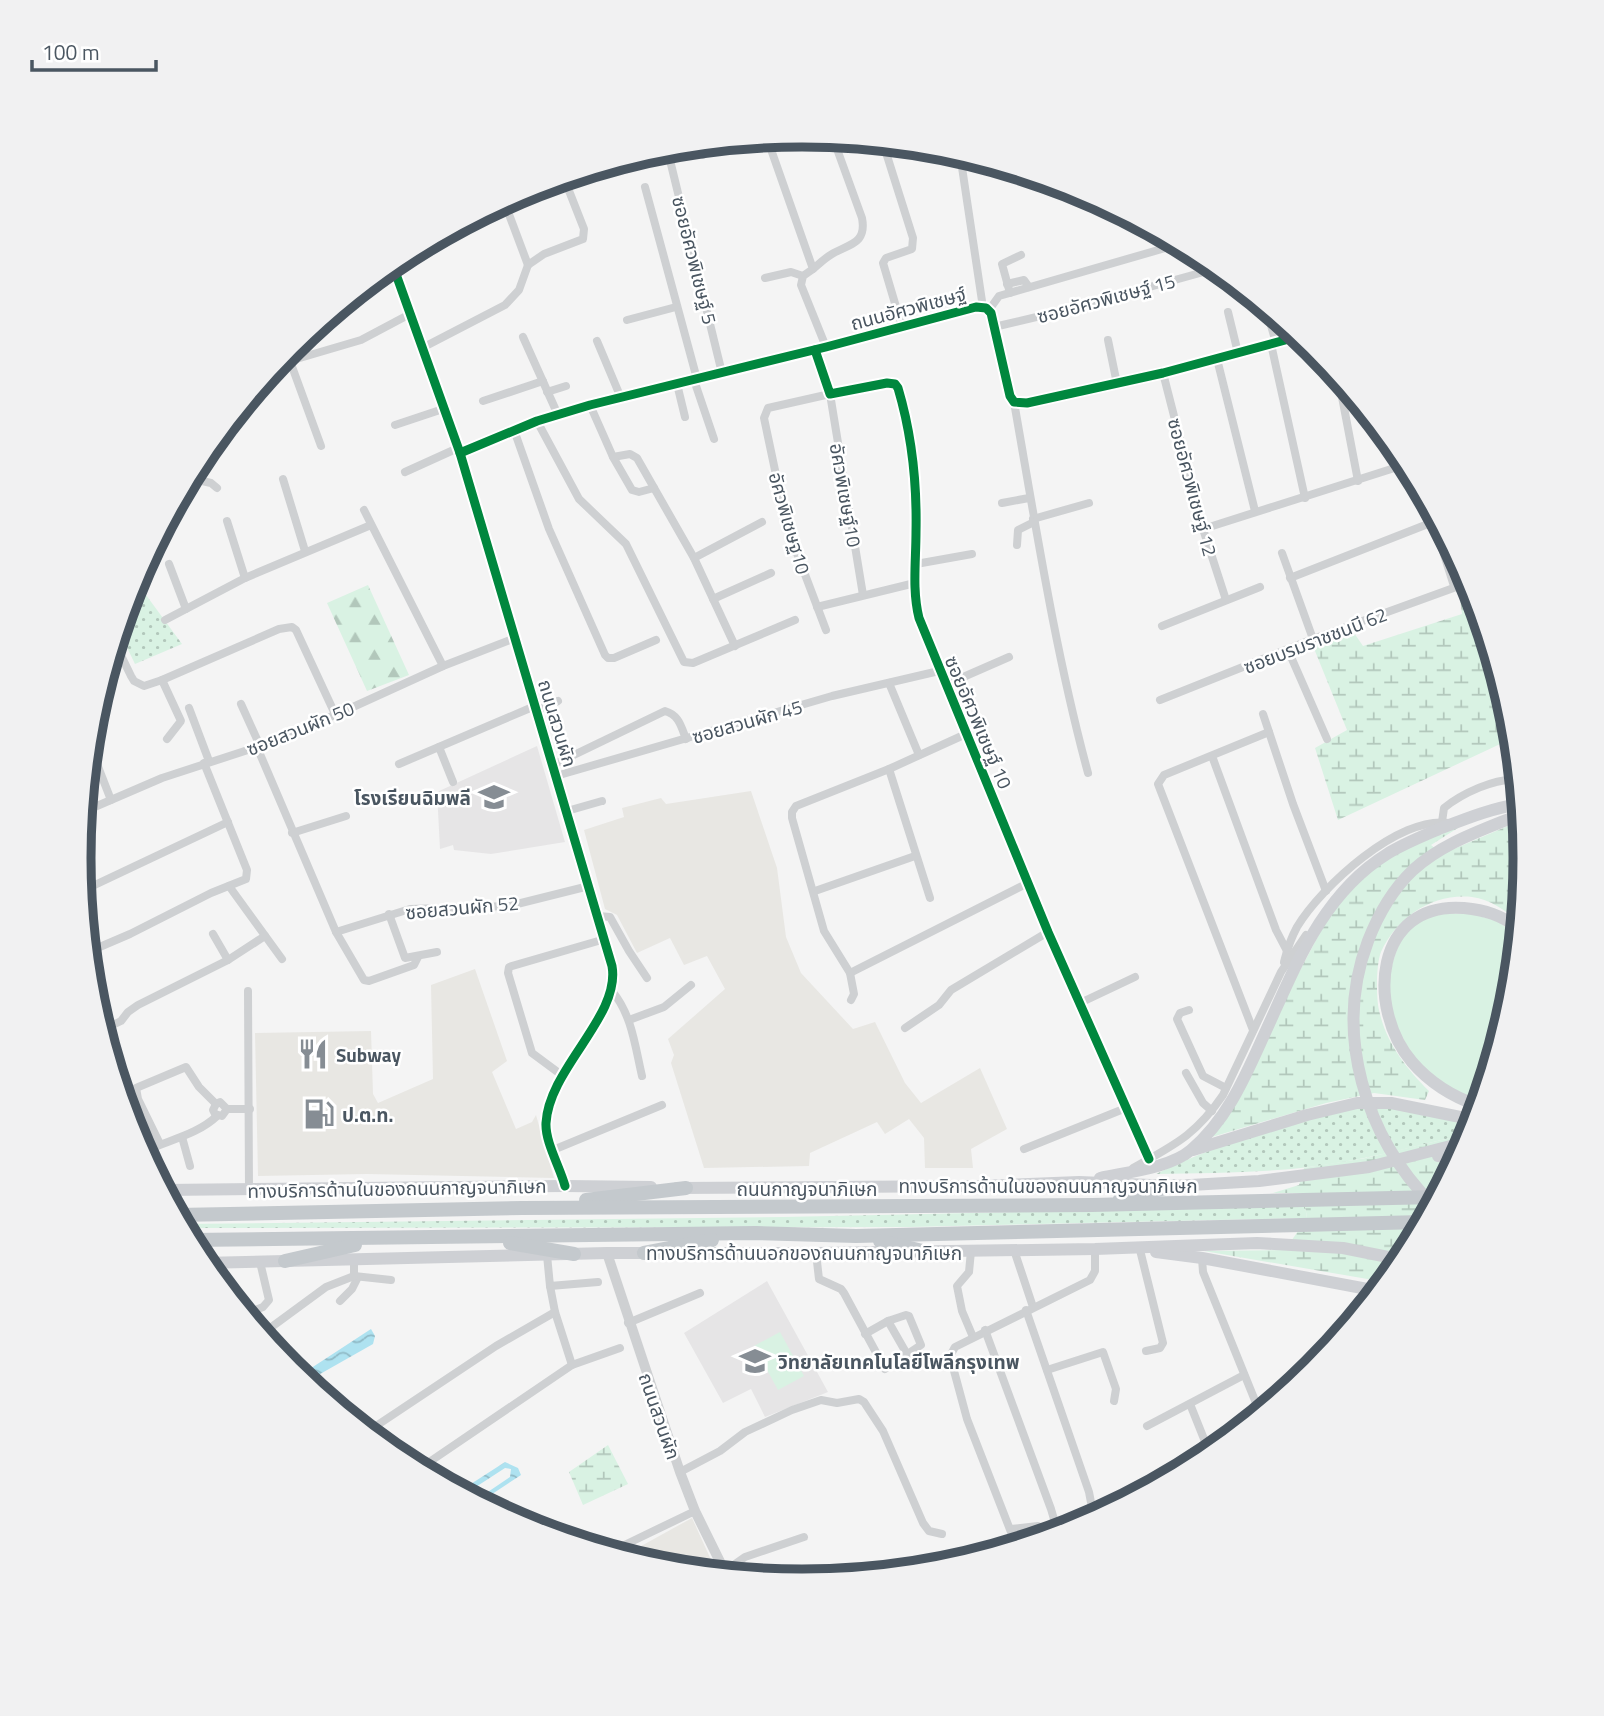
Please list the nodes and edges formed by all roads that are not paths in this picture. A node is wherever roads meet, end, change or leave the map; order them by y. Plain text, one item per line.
1 (771, 148) edge
2 (837, 148) edge
3 (886, 152) edge
4 (670, 160) edge
5 (962, 166) edge
6 (568, 187) edge
7 (645, 187) dead end
8 (508, 211) edge
9 (1167, 248) edge
10 (1021, 255) dead end
11 (528, 265) junction
12 (813, 269) junction
13 (1204, 272) edge
14 (396, 275) edge
15 (803, 276) junction
16 (765, 278) dead end
17 (1008, 289) junction
18 (676, 307) junction
19 (985, 308) junction
20 (1228, 312) dead end
21 (410, 314) junction
22 (627, 320) dead end
23 (1269, 321) edge
24 (902, 327) junction
25 (994, 327) junction
26 (523, 337) dead end
27 (1288, 339) edge
28 (1108, 340) dead end
29 (597, 341) dead end
30 (1274, 343) junction
31 (422, 348) junction
32 (820, 349) junction
33 (1238, 353) junction
34 (296, 358) edge
35 (1217, 359) junction
36 (291, 363) edge
37 (722, 373) junction
38 (1163, 373) junction
39 (695, 380) junction
40 (543, 381) junction
41 (677, 384) junction
42 (1117, 384) junction
43 (566, 386) dead end
44 (547, 392) junction
45 (830, 394) junction
46 (1342, 395) edge
47 (621, 398) junction
48 (483, 401) dead end
49 (1014, 402) junction
50 (590, 405) junction
51 (443, 409) junction
52 (558, 415) junction
53 (685, 417) dead end
54 (537, 422) junction
55 (395, 425) dead end
56 (514, 430) junction
57 (714, 439) dead end
58 (321, 446) dead end
59 (459, 451) junction
60 (613, 457) junction
61 (1396, 468) edge
62 (405, 472) dead end
63 (283, 479) dead end
64 (200, 480) edge
65 (1358, 481) junction
66 (217, 488) dead end
67 (654, 488) junction
68 (1029, 498) junction
69 (1305, 498) junction
70 (1002, 503) dead end
71 (1089, 503) dead end
72 (364, 510) dead end
73 (1255, 511) junction
74 (227, 521) dead end
75 (1034, 521) junction
76 (762, 522) dead end
77 (1429, 524) edge
78 (371, 525) junction
79 (1203, 529) junction
80 (1017, 545) dead end
81 (1441, 546) edge
82 (305, 551) junction
83 (1282, 553) dead end
84 (972, 554) dead end
85 (694, 558) junction
86 (169, 564) dead end
87 (916, 564) junction
88 (771, 573) dead end
89 (245, 578) junction
90 (1290, 578) junction
91 (915, 583) junction
92 (1458, 585) edge
93 (1454, 586) junction
94 (1259, 587) dead end
95 (863, 595) junction
96 (713, 599) junction
97 (1226, 600) junction
98 (817, 607) junction
99 (186, 609) junction
100 (165, 620) dead end
101 (795, 621) dead end
102 (1162, 626) dead end
103 (826, 630) dead end
104 (514, 638) junction
105 (1313, 639) junction
106 (656, 640) dead end
107 (735, 646) junction
108 (1288, 650) junction
109 (121, 656) edge
110 (1009, 657) dead end
111 (443, 666) junction
112 (939, 671) junction
113 (162, 680) junction
114 (889, 683) junction
115 (945, 685) junction
116 (558, 701) dead end
117 (1160, 701) dead end
118 (241, 704) dead end
119 (189, 708) dead end
120 (536, 708) junction
121 (1263, 714) dead end
122 (335, 715) junction
123 (1269, 732) junction
124 (966, 734) junction
125 (167, 739) dead end
126 (686, 739) junction
127 (1327, 739) dead end
128 (258, 746) junction
129 (439, 747) junction
130 (919, 755) junction
131 (1212, 757) junction
132 (207, 762) junction
133 (97, 764) edge
134 (399, 764) dead end
135 (889, 769) junction
136 (555, 771) junction
137 (1088, 773) dead end
138 (1508, 779) edge
139 (453, 782) dead end
140 (111, 800) junction
141 (602, 801) dead end
142 (1511, 806) edge
143 (93, 808) edge
144 (567, 811) junction
145 (346, 816) dead end
146 (1511, 818) edge
147 (228, 822) junction
148 (1447, 823) junction
149 (292, 833) junction
150 (915, 856) junction
151 (1028, 883) junction
152 (92, 886) edge
153 (229, 886) junction
154 (589, 886) junction
155 (814, 891) junction
156 (1326, 891) junction
157 (930, 898) dead end
158 (1326, 912) junction
159 (389, 914) junction
160 (598, 916) junction
161 (1509, 923) edge
162 (336, 932) junction
163 (1048, 932) junction
164 (213, 934) dead end
165 (265, 936) junction
166 (605, 939) junction
167 (97, 948) edge
168 (1287, 951) junction
169 (437, 952) dead end
170 (418, 957) junction
171 (282, 959) dead end
172 (228, 960) junction
173 (1281, 972) junction
174 (850, 973) junction
175 (647, 978) dead end
176 (1135, 978) dead end
177 (691, 985) dead end
178 (612, 991) junction
179 (248, 992) dead end
180 (851, 1000) dead end
181 (1080, 1003) junction
182 (1189, 1010) dead end
183 (629, 1020) junction
184 (111, 1026) edge
185 (905, 1028) dead end
186 (1253, 1030) junction
187 (1186, 1073) dead end
188 (563, 1076) junction
189 (642, 1076) dead end
190 (1226, 1088) junction
191 (1470, 1102) edge
192 (216, 1104) junction
193 (662, 1105) dead end
194 (1126, 1108) junction
195 (227, 1109) junction
196 (250, 1109) junction
197 (1212, 1111) junction
198 (217, 1116) junction
199 (1464, 1118) edge
200 (181, 1137) junction
201 (160, 1144) junction
202 (1452, 1146) edge
203 (153, 1147) edge
204 (1024, 1149) dead end
205 (553, 1150) junction
206 (1190, 1151) junction
207 (1448, 1154) edge
208 (1407, 1157) junction
209 (1149, 1159) junction
210 (190, 1166) dead end
211 (1125, 1173) junction
212 (1079, 1182) junction
213 (565, 1186) junction
214 (1174, 1186) junction
215 (686, 1188) junction
216 (249, 1189) junction
217 (174, 1190) edge
218 (1427, 1197) edge
219 (1427, 1198) edge
220 (1092, 1205) junction
221 (522, 1208) junction
222 (187, 1215) edge
223 (1412, 1223) edge
224 (748, 1233) junction
225 (856, 1236) junction
226 (477, 1237) junction
227 (380, 1238) junction
228 (203, 1240) edge
229 (1121, 1248) junction
230 (1095, 1249) junction
231 (1014, 1250) junction
232 (1140, 1250) junction
233 (971, 1251) junction
234 (927, 1252) junction
235 (607, 1253) junction
236 (644, 1253) junction
237 (816, 1253) junction
238 (574, 1254) junction
239 (547, 1255) junction
240 (1390, 1257) edge
241 (1202, 1258) junction
242 (354, 1260) junction
243 (285, 1261) junction
244 (260, 1262) junction
245 (218, 1263) edge
246 (356, 1276) junction
247 (391, 1280) dead end
248 (598, 1282) dead end
249 (550, 1286) junction
250 (1367, 1289) edge
251 (700, 1293) dead end
252 (340, 1301) dead end
253 (1030, 1308) junction
254 (254, 1311) edge
255 (555, 1312) junction
256 (888, 1321) junction
257 (628, 1323) junction
258 (269, 1329) edge
259 (985, 1330) junction
260 (865, 1334) junction
261 (973, 1337) junction
262 (620, 1348) dead end
263 (1146, 1351) dead end
264 (908, 1356) junction
265 (572, 1365) junction
266 (1047, 1370) junction
267 (1244, 1375) junction
268 (1114, 1401) dead end
269 (1190, 1404) junction
270 (1256, 1405) edge
271 (375, 1426) edge
272 (1147, 1426) dead end
273 (1206, 1443) edge
274 (428, 1463) edge
275 (680, 1472) junction
276 (1091, 1507) edge
277 (695, 1511) junction
278 (1055, 1522) edge
279 (1041, 1527) edge
280 (1011, 1529) junction
281 (942, 1534) dead end
282 (1013, 1536) edge
283 (804, 1537) dead end
284 (622, 1546) edge
285 (722, 1564) edge
286 (734, 1565) edge

1 - 12 street
2 - 12 street
3 - 24 street
4 - 37 street, ซอยอัศวพิเชษฐ์ 5
5 - 19 street
6 - 11 street
7 - 18 street
8 - 11 street
9 - 17 street
10 - 17 street
11 - 31 street
12 - 15 street
13 - 25 street, ซอยอัศวพิเชษฐ์ 15
14 - 21 street, ถนนสวนผัก
15 - 16 street
15 - 32 street
17 - 19 street
18 - 22 street
18 - 39 street
19 - 24 street, ถนนอัศวพิเชษฐ์
19 - 25 street, ถนนอัศวพิเชษฐ์
20 - 33 street
21 - 31 street, ถนนสวนผัก
21 - 34 street
23 - 30 street
24 - 32 street, ถนนอัศวพิเชษฐ์
25 - 49 street, ถนนอัศวพิเชษฐ์
26 - 40 street
27 - 30 street
28 - 42 street
29 - 47 street
30 - 33 street
30 - 69 street
31 - 51 street, ถนนสวนผัก
32 - 37 street, ถนนอัศวพิเชษฐ์
32 - 45 street
33 - 35 street
35 - 38 street
35 - 73 street
36 - 58 street
37 - 39 street, ถนนอัศวพิเชษฐ์
38 - 42 street
38 - 79 street, ซอยอัศวพิเชษฐ์ 12
39 - 41 street, ถนนอัศวพิเชษฐ์
39 - 57 street
40 - 44 street
40 - 48 street
41 - 47 street, ถนนอัศวพิเชษฐ์
41 - 53 street
42 - 49 street
43 - 44 street
44 - 52 street
45 - 87 street, ซอยอัศวพิเชษฐ์ 10
45 - 95 street, อัศวพิเชษฐ์10
45 - 98 street, อัศวพิเชษฐ10
46 - 65 street
47 - 50 street, ถนนอัศวพิเชษฐ์
49 - 68 street
50 - 52 street, ถนนอัศวพิเชษฐ์
50 - 60 street
51 - 55 street
51 - 59 street, ถนนสวนผัก
52 - 54 street, ถนนอัศวพิเชษฐ์
54 - 56 street, ถนนอัศวพิเชษฐ์
54 - 107 street
56 - 59 street, ถนนอัศวพิเชษฐ์
56 - 106 street
59 - 62 street
59 - 104 street, ถนนสวนผัก
60 - 67 street
60 - 67 street
61 - 65 street
63 - 82 street
64 - 66 street
65 - 69 street
67 - 85 street
68 - 70 street
68 - 75 street
69 - 73 street
71 - 75 street
72 - 78 street
73 - 79 street
74 - 89 street
75 - 80 street
75 - 137 street
76 - 85 street
77 - 90 street
78 - 82 street
78 - 111 street
79 - 97 street, ซอยอัศวพิเชษฐ์ 12
81 - 93 street
82 - 89 street
83 - 90 street
84 - 87 street
85 - 96 street
86 - 99 street
87 - 91 street, ซอยอัศวพิเชษฐ์ 10
88 - 96 street
89 - 99 street
90 - 105 street
91 - 95 street
91 - 112 street, ซอยอัศวพิเชษฐ์ 10
92 - 93 street, ซอยบรมราชชนนี 62
93 - 105 street, ซอยบรมราชชนนี 62
94 - 97 street
95 - 98 street
96 - 107 street
97 - 102 street
98 - 103 street, อัศวพิเชษฐ10
99 - 100 street
101 - 107 street
104 - 111 street, ซอยสวนผัก 50
104 - 120 street, ถนนสวนผัก
105 - 108 street, ซอยบรมราชชนนี 62
108 - 117 street, ซอยบรมราชชนนี 62
108 - 127 street
109 - 113 street
110 - 115 street
111 - 122 street, ซอยสวนผัก 50
112 - 114 street, ซอยสวนผัก 45
112 - 115 street, ซอยอัศวพิเชษฐ์ 10
113 - 122 street
113 - 125 street
114 - 126 street, ซอยสวนผัก 45
114 - 130 street
115 - 124 street, ซอยอัศวพิเชษฐ์ 10
116 - 120 street
118 - 128 street
119 - 132 street
120 - 129 street
120 - 136 street, ถนนสวนผัก
121 - 123 street
122 - 128 street, ซอยสวนผัก 50
123 - 131 street
123 - 156 street
124 - 130 street
124 - 151 street, ซอยอัศวพิเชษฐ์ 10
126 - 136 street, ซอยสวนผัก 45
126 - 136 street
128 - 132 street, ซอยสวนผัก 50
128 - 149 street
129 - 134 street
129 - 139 street
130 - 135 street
131 - 168 street
131 - 186 street
132 - 140 street, ซอยสวนผัก 50
132 - 147 street
133 - 140 street
135 - 150 street
135 - 155 street
136 - 144 street, ถนนสวนผัก
138 - 148 street
140 - 143 street, ซอยสวนผัก 50
141 - 144 street
142 - 148 main road
144 - 154 street, ถนนสวนผัก
145 - 149 street
146 - 219 main road
147 - 152 street
147 - 153 street
148 - 156 street
148 - 158 main road
149 - 162 street
150 - 155 street
150 - 157 street
151 - 163 street, ซอยอัศวพิเชษฐ์ 10
151 - 174 street
153 - 165 street
153 - 167 street
154 - 159 street, ซอยสวนผัก 52
154 - 160 street, ถนนสวนผัก
155 - 174 street
156 - 168 street
158 - 173 street
158 - 206 main road
159 - 162 street, ซอยสวนผัก 52
159 - 170 street
160 - 166 street, ถนนสวนผัก
160 - 175 street
161 - 191 main road
162 - 170 street
163 - 181 street, ซอยอัศวพิเชษฐ์ 10
163 - 185 street
164 - 172 street
165 - 171 street
165 - 172 street
166 - 178 street, ถนนสวนผัก
166 - 188 street
168 - 173 street
169 - 170 street
172 - 184 street
173 - 186 street
174 - 180 street
176 - 181 street
177 - 183 street
178 - 183 street
178 - 188 street
179 - 196 street
181 - 194 street, ซอยอัศวพิเชษฐ์ 10
182 - 190 street
183 - 189 street
186 - 190 street
187 - 197 street
188 - 205 street
190 - 197 street
192 - 195 street
192 - 198 street
192 - 201 street
193 - 205 street
194 - 204 street
194 - 209 street, ซอยอัศวพิเชษฐ์ 10
195 - 196 street
195 - 198 street
196 - 216 street
197 - 209 street
198 - 200 street
199 - 206 main road
200 - 201 street
200 - 210 street
201 - 203 street
202 - 208 main road, ทางบริการด้านในของถนนกาญจนาภิเษก
205 - 213 street
206 - 211 main road
207 - 208 main road
208 - 214 main road, ทางบริการด้านในของถนนกาญจนาภิเษก
209 - 211 street
211 - 212 main road
212 - 214 main road, ทางบริการด้านในของถนนกาญจนาภิเษก
212 - 215 main road, ทางบริการด้านในของถนนกาญจนาภิเษก
213 - 215 main road, ทางบริการด้านในของถนนกาญจนาภิเษก
213 - 216 main road, ทางบริการด้านในของถนนกาญจนาภิเษก
214 - 220 highway
215 - 221 highway
216 - 217 main road, ทางบริการด้านในของถนนกาญจนาภิเษก
218 - 220 highway, ถนนกาญจนาภิเษก
220 - 221 highway, ถนนกาญจนาภิเษก
221 - 222 highway, ถนนกาญจนาภิเษก
223 - 225 highway
224 - 225 highway
224 - 226 highway
224 - 236 highway
225 - 234 highway
226 - 227 highway
226 - 238 highway
227 - 228 highway
227 - 243 highway
229 - 230 main road, ทางบริการด้านนอกของถนนกาญจนาภิเษก
229 - 232 main road
229 - 240 main road, ทางบริการด้านนอกของถนนกาญจนาภิเษก
230 - 231 main road, ทางบริการด้านนอกของถนนกาญจนาภิเษก
230 - 253 street
231 - 233 main road, ทางบริการด้านนอกของถนนกาญจนาภิเษก
231 - 253 street
232 - 241 main road
232 - 263 street
233 - 234 main road, ทางบริการด้านนอกของถนนกาญจนาภิเษก
233 - 261 street
234 - 237 main road, ทางบริการด้านนอกของถนนกาญจนาภิเษก
235 - 236 main road, ทางบริการด้านนอกของถนนกาญจนาภิเษก
235 - 238 main road, ทางบริการด้านนอกของถนนกาญจนาภิเษก
235 - 257 street, ถนนสวนผัก
236 - 237 main road, ทางบริการด้านนอกของถนนกาญจนาภิเษก
237 - 260 street
238 - 239 main road, ทางบริการด้านนอกของถนนกาญจนาภิเษก
239 - 242 main road, ทางบริการด้านนอกของถนนกาญจนาภิเษก
239 - 249 street
241 - 250 main road
241 - 267 street
242 - 243 main road, ทางบริการด้านนอกของถนนกาญจนาภิเษก
242 - 246 street
243 - 244 main road, ทางบริการด้านนอกของถนนกาญจนาภิเษก
244 - 245 main road, ทางบริการด้านนอกของถนนกาญจนาภิเษก
244 - 254 street
246 - 247 street
246 - 252 street
246 - 258 street
248 - 249 street
249 - 255 street
251 - 257 street
253 - 259 street
253 - 266 street
255 - 265 street
255 - 271 street
256 - 260 street
256 - 264 street
256 - 264 street
257 - 275 street, ถนนสวนผัก
259 - 261 street
259 - 278 street
260 - 264 street
261 - 280 street
262 - 265 street
265 - 274 street
266 - 268 street
266 - 276 street
267 - 269 street
267 - 270 street
269 - 272 street
269 - 273 street
275 - 277 street, ถนนสวนผัก
275 - 281 street
277 - 284 street
277 - 285 street, ถนนสวนผัก
279 - 280 street
280 - 282 street
283 - 286 street

